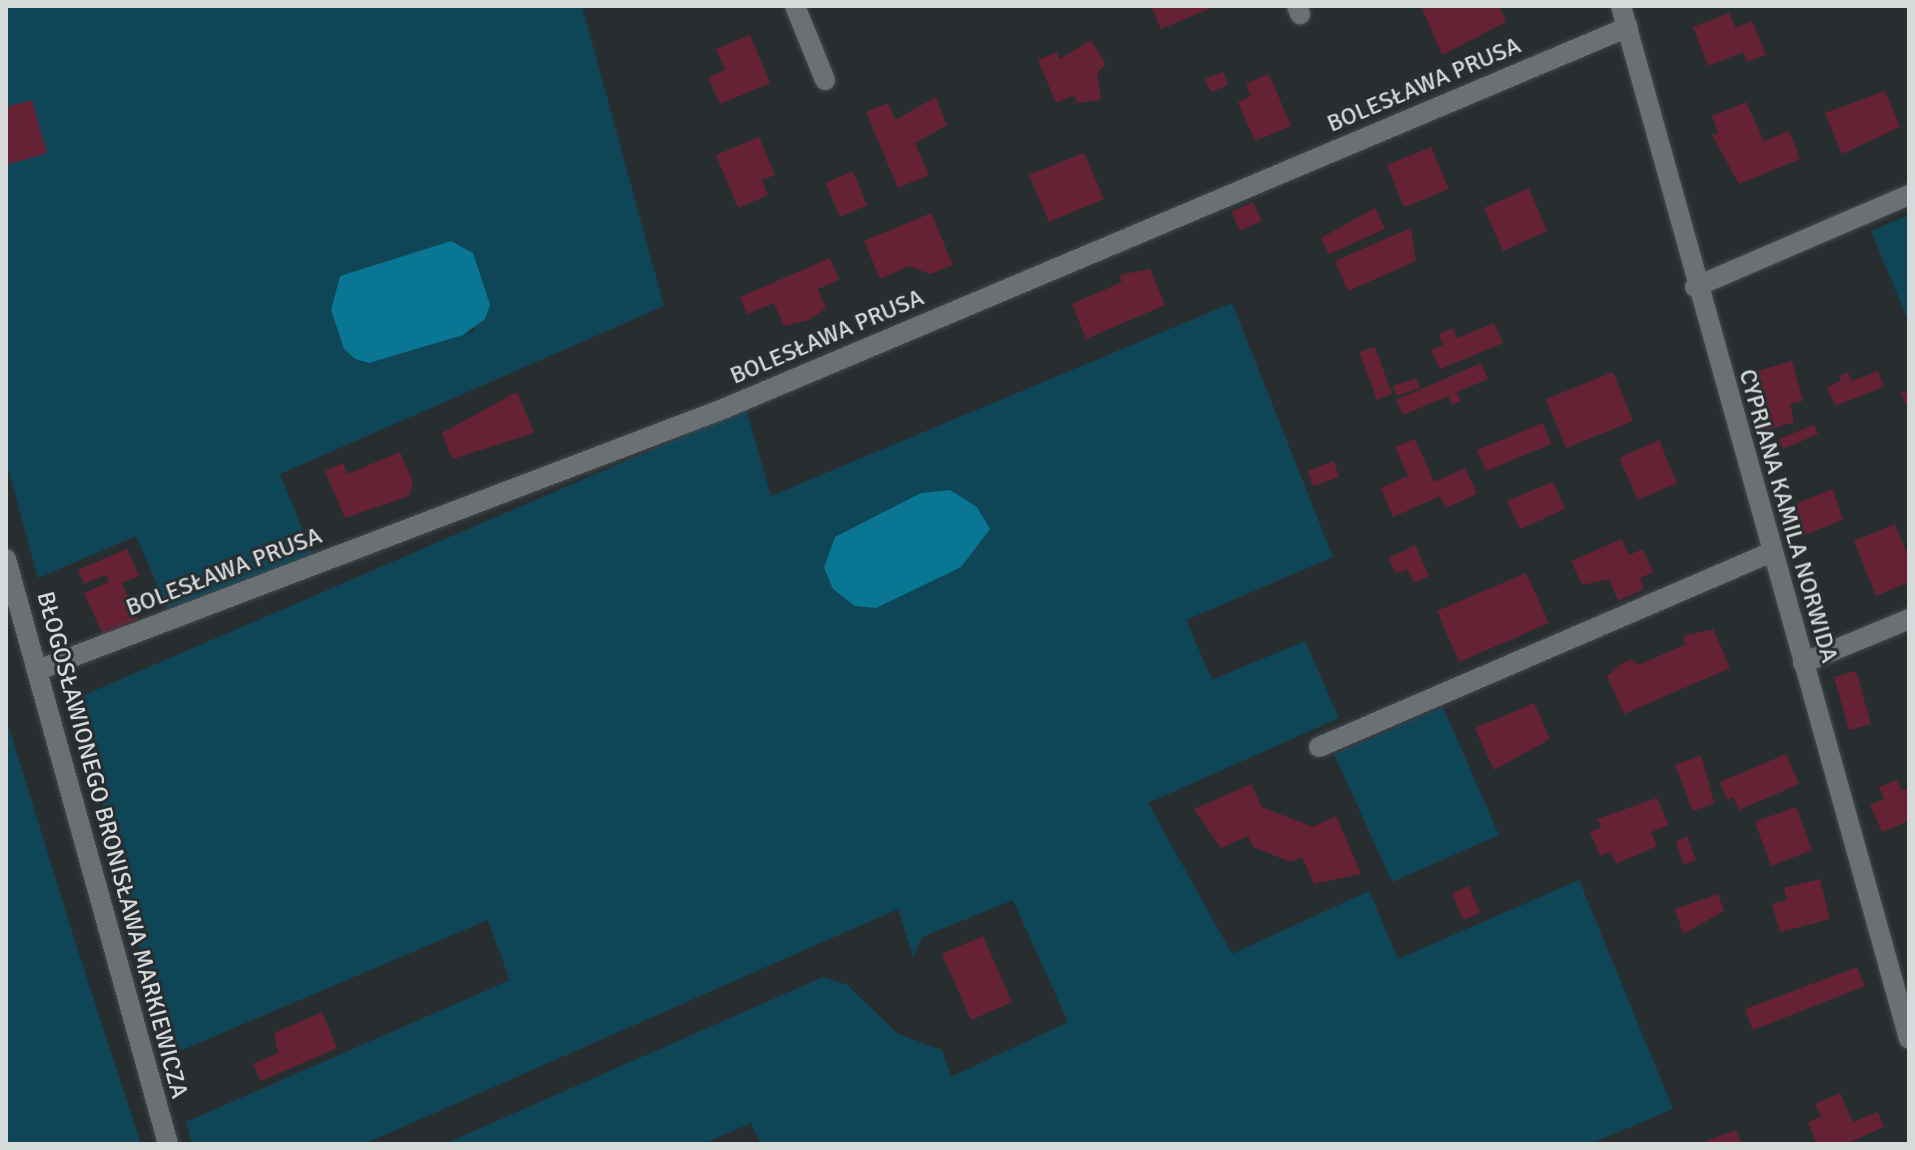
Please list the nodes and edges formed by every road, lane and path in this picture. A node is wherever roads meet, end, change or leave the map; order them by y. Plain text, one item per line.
1 (795, 6) edge
2 (1621, 6) edge
3 (1628, 27) junction
4 (825, 80) dead end
5 (1909, 195) edge
6 (1695, 287) junction
7 (1772, 552) junction
8 (6, 559) edge
9 (1909, 619) edge
10 (1803, 663) junction
11 (38, 670) junction
12 (1319, 747) dead end
13 (1909, 1039) edge
14 (168, 1144) edge

1 - 4 street
2 - 3 street, CYPRIANA KAMILA NORWIDA
3 - 6 street, CYPRIANA KAMILA NORWIDA
3 - 11 street, BOLESŁAWA PRUSA
5 - 6 street
6 - 7 street, CYPRIANA KAMILA NORWIDA
7 - 10 street, CYPRIANA KAMILA NORWIDA
7 - 12 street
8 - 11 street, BŁOGOSŁAWIONEGO BRONISŁAWA MARKIEWICZA
9 - 10 street
10 - 13 street, CYPRIANA KAMILA NORWIDA
11 - 14 street, BŁOGOSŁAWIONEGO BRONISŁAWA MARKIEWICZA

